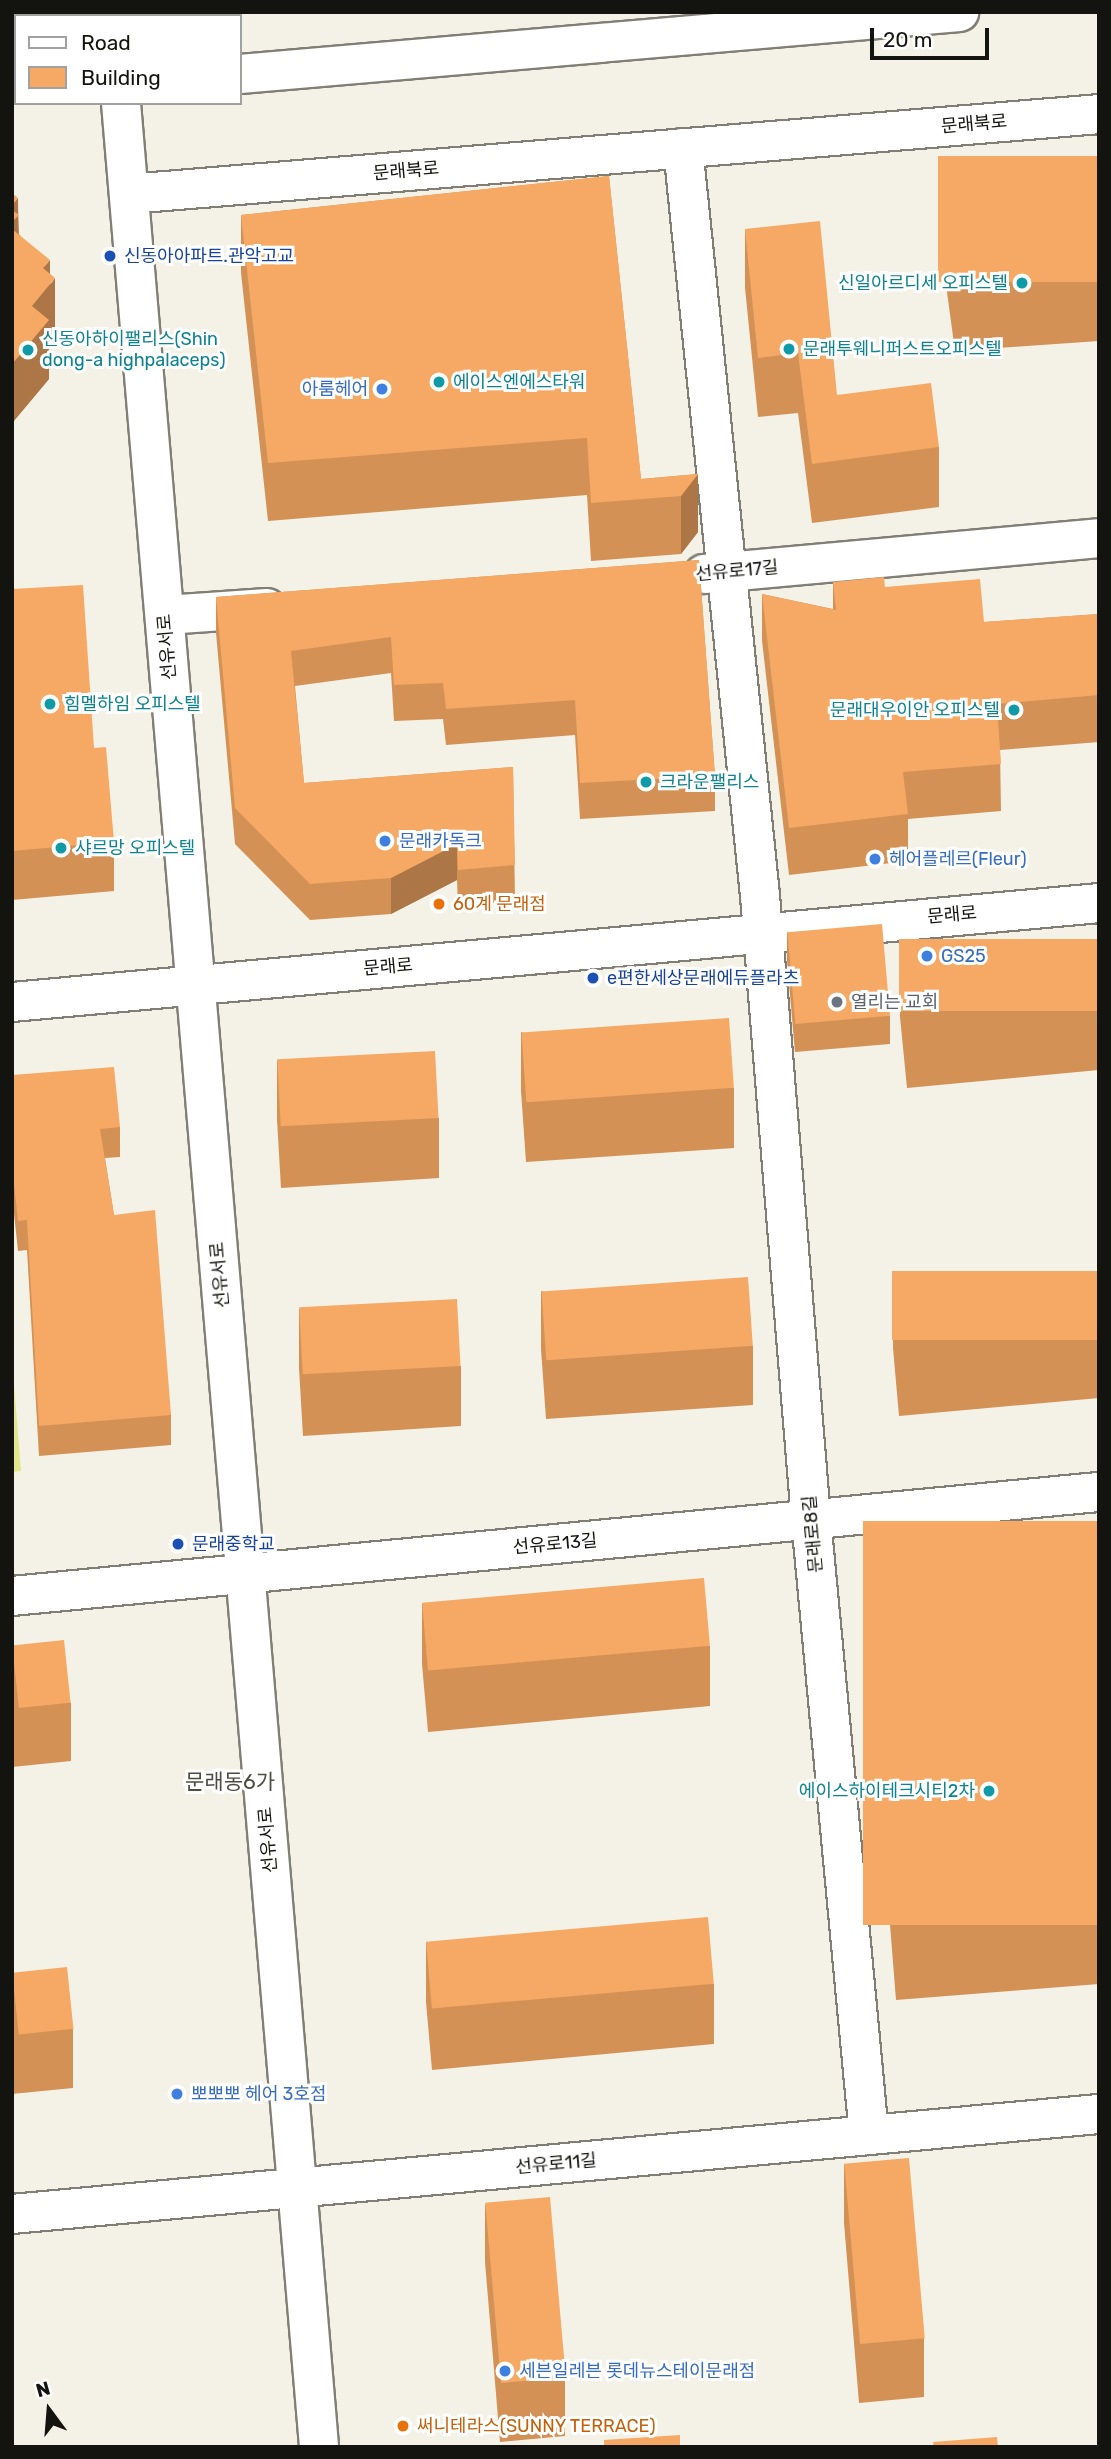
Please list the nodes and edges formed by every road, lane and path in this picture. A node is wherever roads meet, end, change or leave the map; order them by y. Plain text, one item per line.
1 (959, 12) edge
2 (242, 74) edge
3 (121, 105) edge
4 (1099, 114) edge
5 (682, 148) junction
6 (129, 194) junction
7 (1099, 538) edge
8 (729, 572) junction
9 (674, 577) edge
10 (300, 605) edge
11 (165, 615) junction
12 (1099, 903) edge
13 (763, 932) junction
14 (195, 985) junction
15 (12, 1002) edge
16 (1099, 1492) edge
17 (811, 1520) junction
18 (246, 1574) junction
19 (12, 1596) edge
20 (1099, 2114) edge
21 (869, 2135) junction
22 (298, 2188) junction
23 (12, 2214) edge
24 (319, 2447) edge

1 - 2 street
3 - 6 street, 선유서로
4 - 5 street, 문래북로
5 - 6 street, 문래북로
5 - 8 street
6 - 11 street, 선유서로
7 - 8 street, 선유로17길
8 - 9 street, 선유로17길
8 - 13 street
10 - 11 street
11 - 14 street, 선유서로
12 - 13 street, 문래로
13 - 14 street, 문래로
13 - 17 street, 문래로8길
14 - 15 street, 문래로
14 - 18 street, 선유서로
16 - 17 street, 선유로13길
17 - 18 street, 선유로13길
17 - 21 street, 문래로8길
18 - 19 street, 선유로13길
18 - 22 street, 선유서로
20 - 21 street, 선유로11길
21 - 22 street, 선유로11길
22 - 23 street, 선유로11길
22 - 24 street, 선유서로

